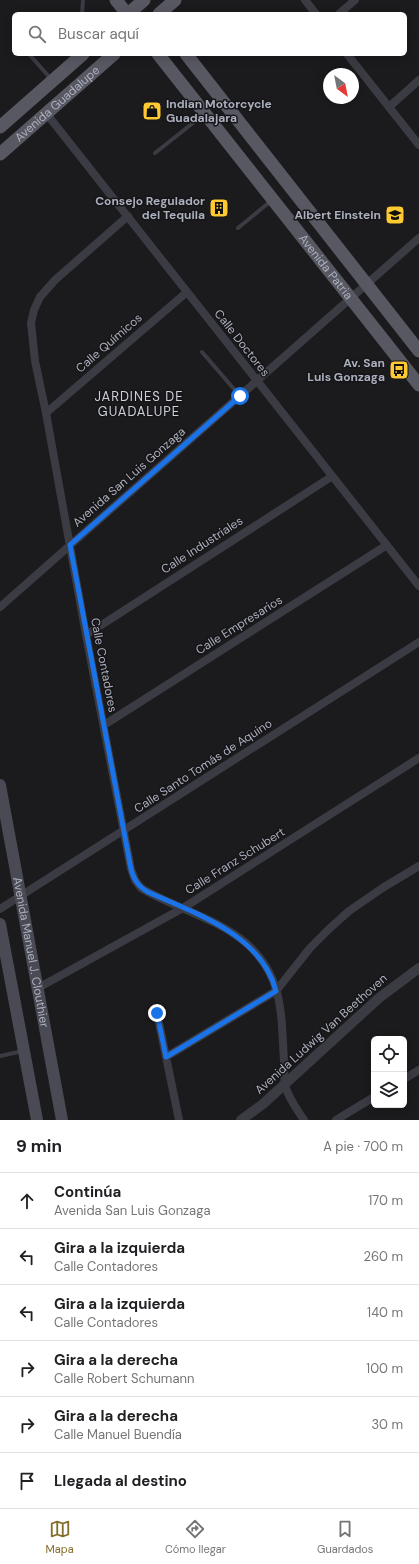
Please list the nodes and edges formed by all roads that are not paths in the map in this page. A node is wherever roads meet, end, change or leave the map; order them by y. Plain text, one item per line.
1 (84, 0) edge
2 (116, 0) edge
3 (143, 0) edge
4 (175, 0) edge
5 (305, 0) edge
6 (355, 0) edge
7 (82, 12) edge
8 (125, 12) edge
9 (129, 12) edge
10 (152, 12) edge
11 (161, 12) edge
12 (314, 12) edge
13 (341, 12) edge
14 (31, 56) edge
15 (79, 56) edge
16 (112, 56) edge
17 (160, 56) edge
18 (188, 56) edge
19 (349, 56) edge
20 (53, 80) junction
21 (419, 80) edge
22 (389, 107) junction
23 (46, 113) junction
24 (205, 114) junction
25 (0, 127) edge
26 (419, 145) edge
27 (155, 153) dead end
28 (0, 154) edge
29 (273, 200) junction
30 (128, 216) junction
31 (238, 228) dead end
32 (419, 238) edge
33 (367, 284) junction
34 (187, 292) junction
35 (351, 298) junction
36 (419, 351) edge
37 (202, 352) dead end
38 (257, 381) junction
39 (419, 385) edge
40 (240, 396) junction
41 (46, 414) junction
42 (331, 476) junction
43 (70, 545) junction
44 (387, 545) junction
45 (419, 586) edge
46 (0, 607) edge
47 (86, 635) junction
48 (419, 642) edge
49 (104, 726) junction
50 (419, 758) edge
51 (0, 785) edge
52 (124, 831) junction
53 (419, 866) edge
54 (20, 896) junction
55 (184, 908) junction
56 (0, 909) edge
57 (0, 924) edge
58 (419, 968) edge
59 (38, 988) junction
60 (276, 991) junction
61 (157, 1013) dead end
62 (24, 1051) junction
63 (0, 1056) edge
64 (166, 1057) junction
65 (419, 1070) edge
66 (407, 1077) edge
67 (285, 1084) junction
68 (371, 1099) edge
69 (37, 1120) edge
70 (62, 1120) edge
71 (179, 1120) edge
72 (241, 1120) edge
73 (304, 1120) edge
74 (336, 1120) edge

1 - 7 lane
2 - 8 main road
3 - 9 main road
3 - 10 main road
4 - 11 main road
5 - 12 street
6 - 13 street
14 - 20 lane
15 - 20 main road, Avenida Guadalupe
16 - 23 main road, Avenida Guadalupe
17 - 24 main road, Avenida Patria
18 - 33 main road, Avenida Patria
19 - 22 street
20 - 25 main road, Avenida Guadalupe
21 - 22 street
22 - 26 street
23 - 28 main road, Avenida Guadalupe
23 - 30 street, Calle Doctores
24 - 27 lane
24 - 29 main road, Avenida Patria
29 - 31 lane
29 - 35 main road, Avenida Patria
30 - 34 street, Calle Doctores
30 - 41 street, Calle Contadores
32 - 33 street, Avenida San Luis Gonzaga
33 - 35 street, Avenida San Luis Gonzaga
33 - 36 main road, Avenida Patria
34 - 38 street, Calle Doctores
34 - 41 street, Calle Químicos
35 - 38 street, Avenida San Luis Gonzaga
35 - 39 main road, Avenida Patria
37 - 40 lane
38 - 40 street, Avenida San Luis Gonzaga
38 - 42 street, Calle Doctores
40 - 43 street, Avenida San Luis Gonzaga
41 - 43 street, Calle Contadores
42 - 44 street, Calle Doctores
42 - 47 street, Calle Industriales
43 - 46 street, Avenida San Luis Gonzaga
43 - 47 street, Calle Contadores
44 - 45 street, Calle Doctores
44 - 49 street, Calle Empresarios
47 - 49 street, Calle Contadores
48 - 52 street, Calle Santo Tomás de Aquino
49 - 52 street, Calle Contadores
50 - 55 street, Calle Franz Schubert
51 - 54 main road, Avenida Manuel J. Clouthier
52 - 54 street, Calle Santo Tomás de Aquino
52 - 55 street, Calle Contadores
53 - 60 street
54 - 56 street, Calle Santo Tomás de Aquino
54 - 59 main road, Avenida Manuel J. Clouthier
55 - 59 street, Calle Franz Schubert
55 - 60 street, Calle Contadores
57 - 62 main road, Avenida Manuel J. Clouthier
58 - 67 street, Avenida Ludwig Van Beethoven
59 - 70 main road, Avenida Manuel J. Clouthier
60 - 64 street
60 - 67 street, Calle Contadores
61 - 64 street
62 - 63 lane
62 - 69 main road, Avenida Manuel J. Clouthier
64 - 71 street
65 - 66 street
67 - 72 street, Avenida Ludwig Van Beethoven
67 - 73 street, Calle Contadores
68 - 74 street

